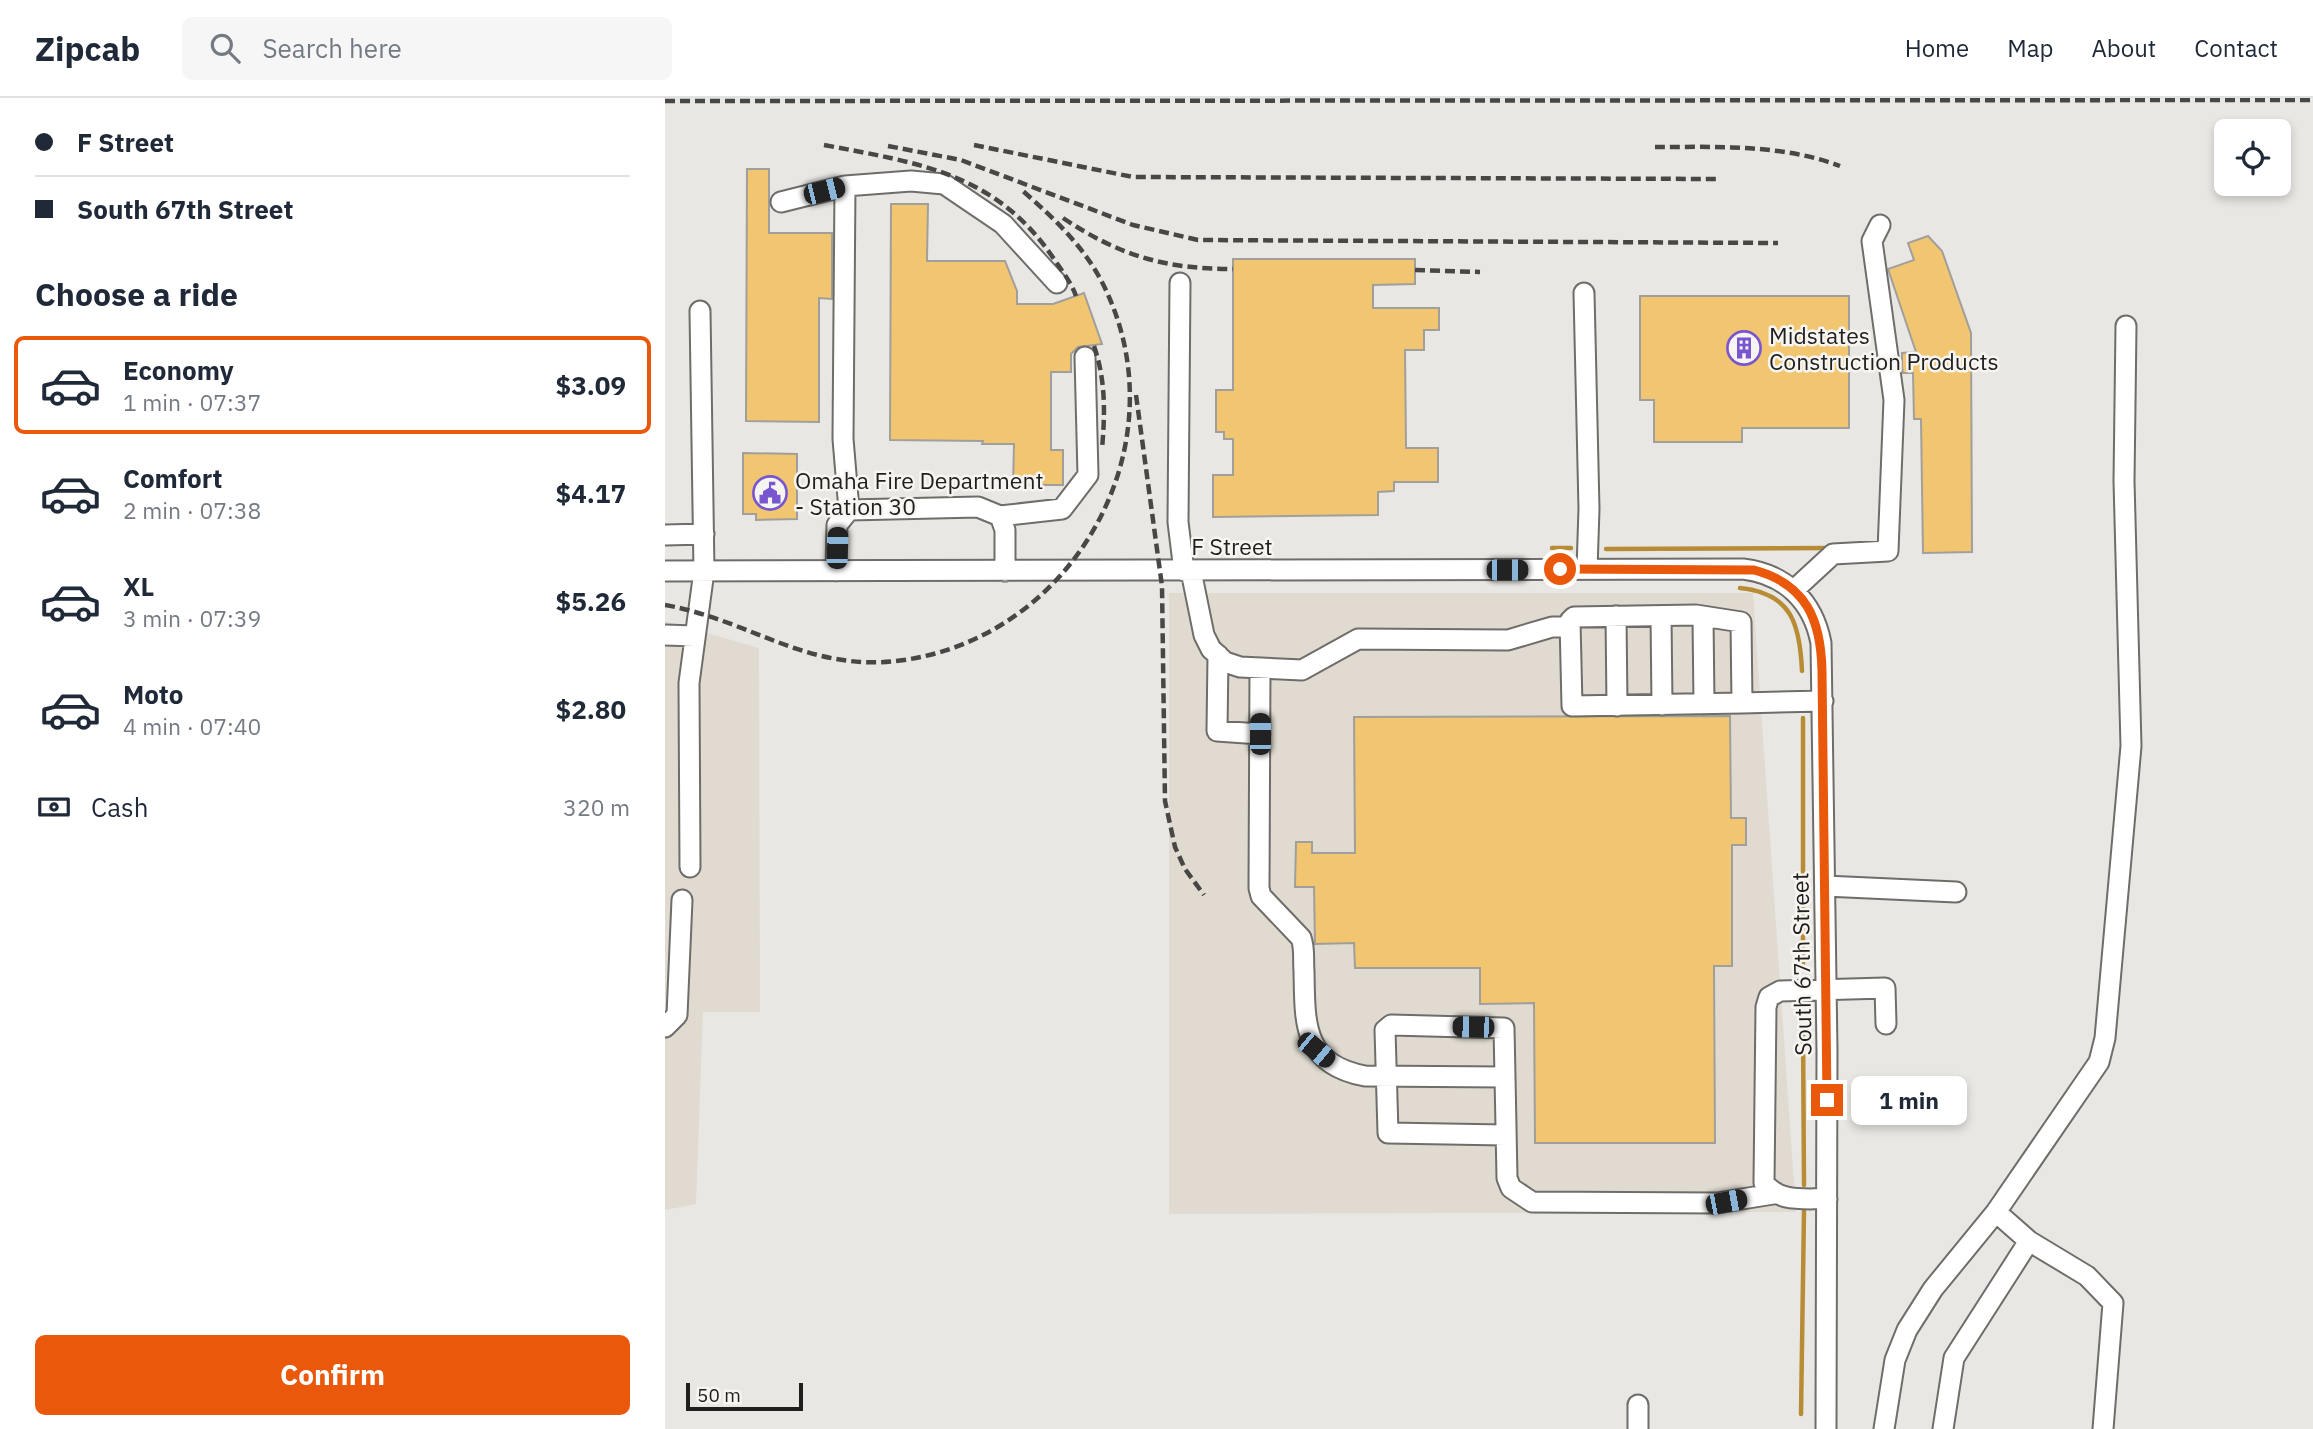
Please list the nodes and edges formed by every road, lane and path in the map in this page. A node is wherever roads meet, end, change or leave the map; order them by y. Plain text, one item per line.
1 (845, 186) junction
2 (781, 202) dead end
3 (1880, 225) dead end
4 (1057, 283) dead end
5 (1180, 283) dead end
6 (1584, 293) dead end
7 (700, 311) dead end
8 (2126, 326) dead end
9 (1085, 357) dead end
10 (849, 510) junction
11 (1000, 516) junction
12 (704, 534) junction
13 (665, 535) edge
14 (1587, 569) junction
15 (665, 571) edge
16 (703, 571) junction
17 (836, 571) junction
18 (1005, 571) junction
19 (1187, 571) junction
20 (1794, 590) junction
21 (1616, 616) junction
22 (1661, 616) junction
23 (1703, 617) junction
24 (1570, 627) junction
25 (665, 635) edge
26 (695, 636) junction
27 (1218, 655) junction
28 (1260, 669) junction
29 (1823, 701) junction
30 (1742, 703) junction
31 (1705, 704) junction
32 (1617, 705) junction
33 (1662, 705) junction
34 (1260, 734) junction
35 (690, 867) dead end
36 (1825, 886) junction
37 (1956, 892) dead end
38 (682, 900) dead end
39 (1826, 990) junction
40 (1885, 1024) dead end
41 (665, 1027) edge
42 (1385, 1076) junction
43 (1505, 1077) junction
44 (1505, 1135) junction
45 (1773, 1194) junction
46 (1826, 1199) junction
47 (1996, 1212) junction
48 (2029, 1241) junction
49 (1638, 1405) dead end
50 (1638, 1429) edge
51 (1826, 1429) edge
52 (1884, 1429) edge
53 (1943, 1429) edge
54 (2103, 1429) edge

1 - 2 street
1 - 4 street
1 - 10 street
3 - 20 street
5 - 19 street
6 - 14 street
7 - 12 street
8 - 47 street
9 - 11 street
10 - 11 street
10 - 17 street
11 - 18 street
12 - 13 street
12 - 16 street
14 - 19 street, F Street
14 - 20 street, F Street
15 - 16 street, F Street
16 - 17 street, F Street
16 - 26 street
17 - 18 street, F Street
18 - 19 street, F Street
19 - 27 street
20 - 29 street, South 67th Street
21 - 22 street
21 - 24 street
21 - 32 street
22 - 23 street
22 - 33 street
23 - 30 street
23 - 31 street
24 - 28 street
24 - 32 street
25 - 26 street
26 - 35 street
27 - 28 street
27 - 34 street
28 - 34 street
29 - 30 street
29 - 36 street, South 67th Street
30 - 31 street
31 - 33 street
32 - 33 street
34 - 42 street
36 - 37 street
36 - 39 street, South 67th Street
38 - 41 street
39 - 40 street
39 - 45 street
39 - 46 street, South 67th Street
42 - 43 street
42 - 43 street
42 - 44 street
43 - 44 street
44 - 45 street
45 - 46 street
46 - 51 street, South 67th Street
47 - 48 street
47 - 52 street
48 - 53 street
48 - 54 street
49 - 50 street

